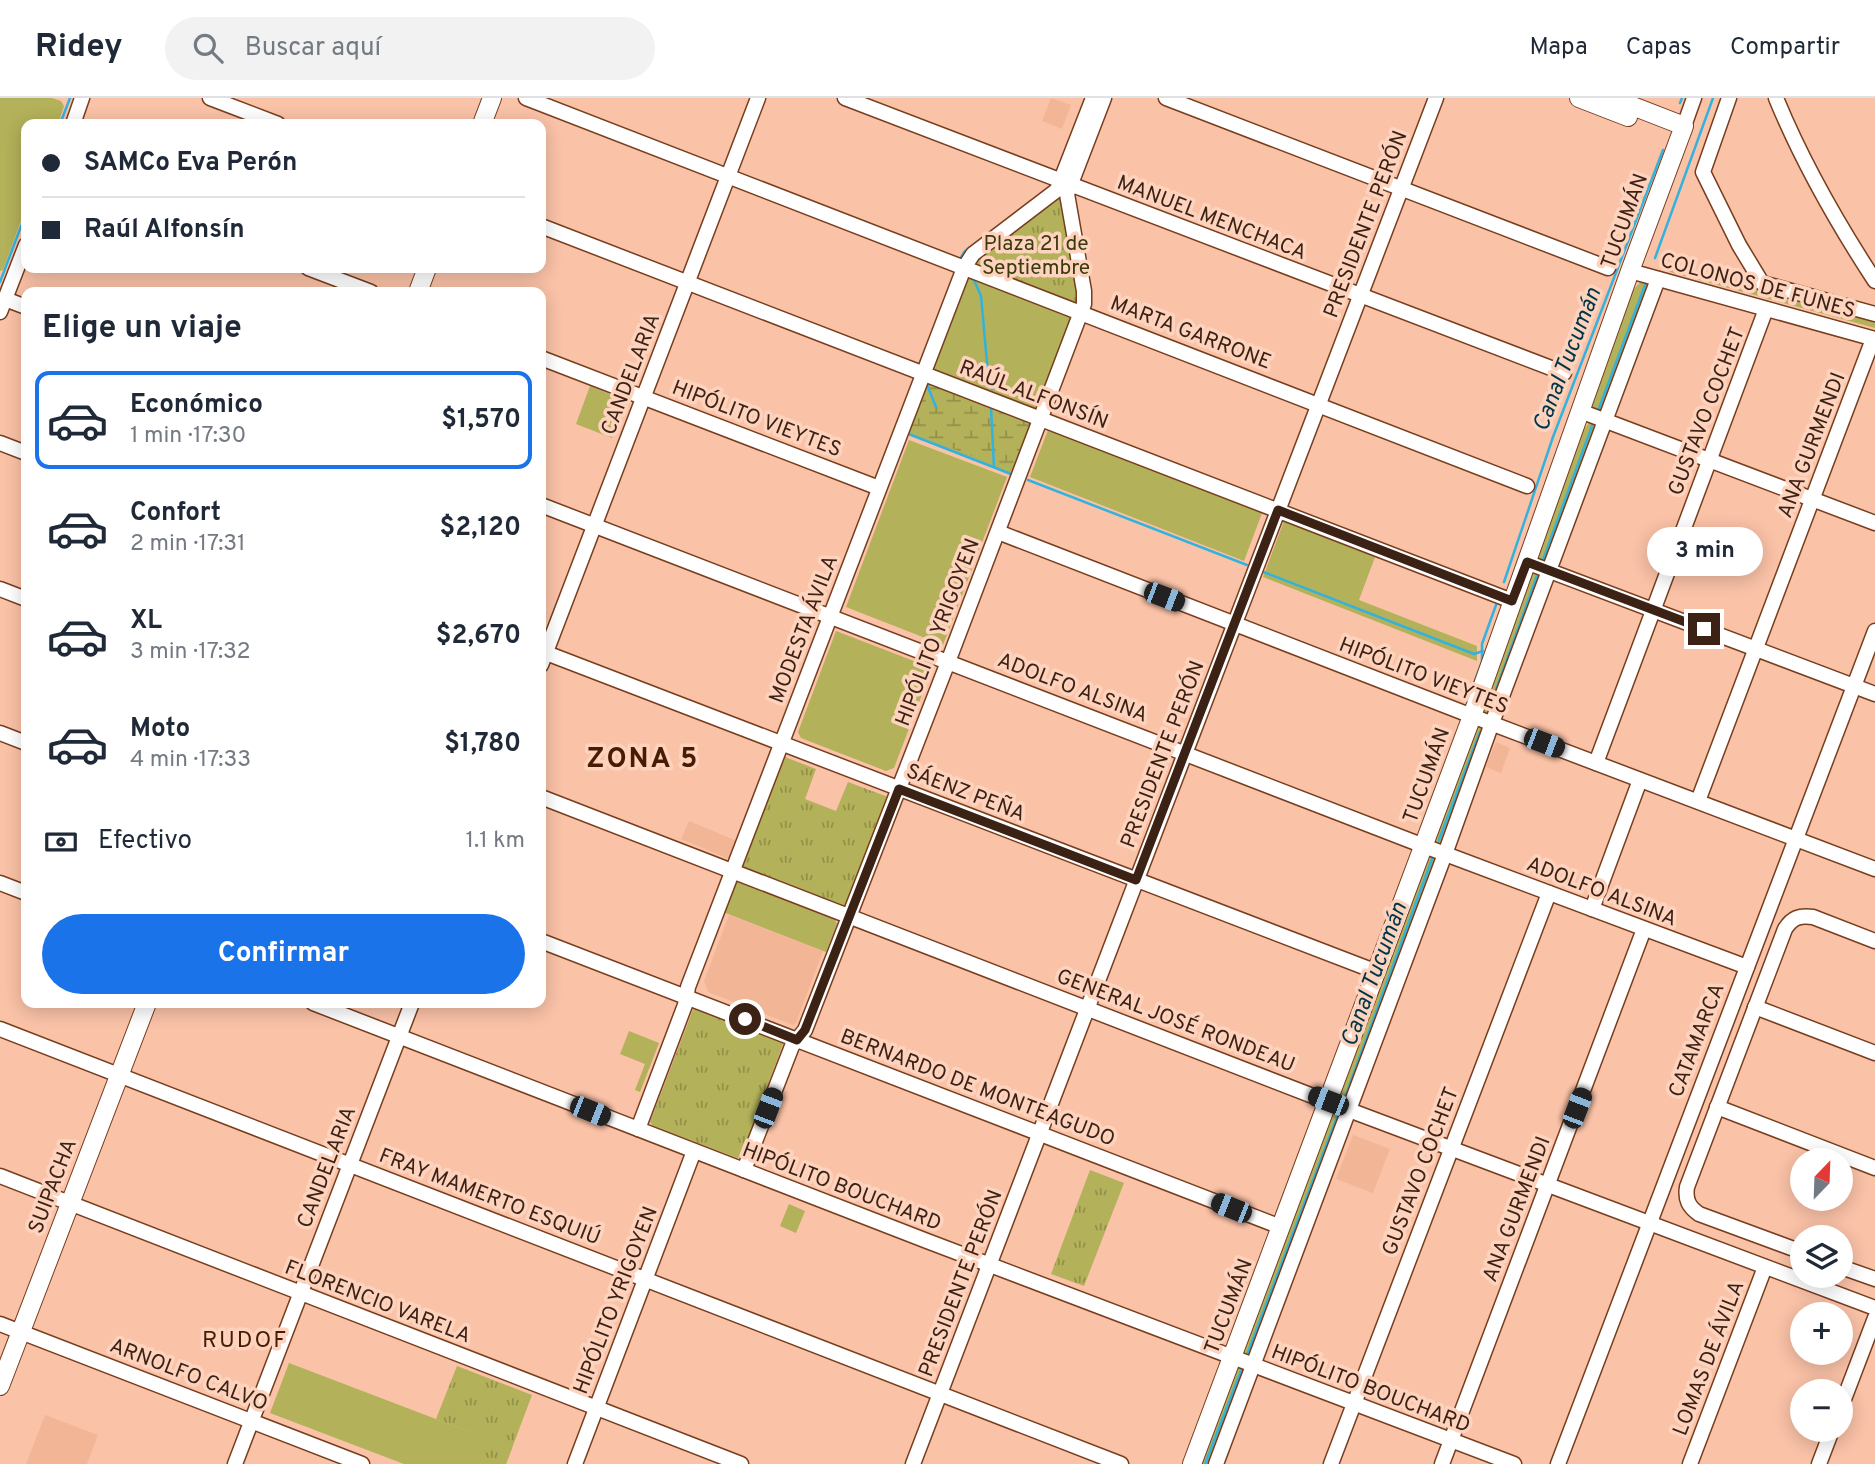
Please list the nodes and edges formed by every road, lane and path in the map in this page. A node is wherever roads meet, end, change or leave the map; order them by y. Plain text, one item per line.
1 (82, 98) edge
2 (209, 98) edge
3 (492, 98) edge
4 (526, 98) edge
5 (758, 98) edge
6 (845, 98) edge
7 (1093, 98) edge
8 (1104, 98) edge
9 (1166, 98) edge
10 (1436, 98) edge
11 (1579, 98) edge
12 (1612, 98) edge
13 (1693, 98) edge
14 (1729, 98) edge
15 (1776, 98) edge
16 (74, 119) edge
17 (265, 119) edge
18 (484, 119) edge
19 (1682, 131) junction
20 (728, 176) junction
21 (1065, 183) junction
22 (1401, 188) junction
23 (546, 228) edge
24 (21, 258) edge
25 (964, 268) junction
26 (1608, 268) dead end
27 (1630, 271) junction
28 (321, 273) edge
29 (1658, 279) junction
30 (1875, 281) edge
31 (687, 282) junction
32 (359, 287) edge
33 (1360, 296) junction
34 (3, 305) edge
35 (21, 307) edge
36 (1766, 309) junction
37 (1081, 313) junction
38 (1875, 314) edge
39 (1874, 339) edge
40 (546, 360) edge
41 (923, 373) junction
42 (1564, 373) dead end
43 (643, 397) junction
44 (1318, 404) junction
45 (1580, 411) junction
46 (1041, 419) junction
47 (1605, 421) junction
48 (0, 443) edge
49 (21, 451) edge
50 (1709, 460) junction
51 (1527, 486) dead end
52 (879, 488) junction
53 (1812, 499) junction
54 (546, 507) edge
55 (1278, 510) junction
56 (1875, 523) edge
57 (594, 526) junction
58 (998, 532) junction
59 (1527, 562) junction
60 (1549, 570) junction
61 (0, 589) edge
62 (21, 597) edge
63 (1512, 601) junction
64 (1653, 610) junction
65 (830, 616) junction
66 (1234, 624) junction
67 (1875, 631) edge
68 (546, 646) edge
69 (1756, 649) junction
70 (546, 657) edge
71 (948, 662) junction
72 (1854, 686) junction
73 (1875, 694) edge
74 (1472, 716) junction
75 (1492, 723) junction
76 (0, 733) edge
77 (21, 741) edge
78 (781, 743) junction
79 (1185, 753) junction
80 (1596, 763) junction
81 (1640, 780) junction
82 (899, 789) junction
83 (546, 799) edge
84 (1698, 802) junction
85 (1796, 839) junction
86 (1424, 846) junction
87 (1445, 854) junction
88 (1875, 869) edge
89 (732, 871) junction
90 (1136, 880) junction
91 (0, 883) edge
92 (21, 891) edge
93 (1549, 893) junction
94 (1592, 909) junction
95 (850, 916) junction
96 (1644, 929) junction
97 (1875, 941) edge
98 (546, 943) edge
99 (1746, 967) junction
100 (1377, 972) junction
101 (686, 997) junction
102 (1087, 1007) junction
103 (1755, 1007) junction
104 (145, 1008) edge
105 (326, 1008) edge
106 (410, 1008) edge
107 (0, 1029) edge
108 (399, 1035) junction
109 (797, 1040) junction
110 (1875, 1053) edge
111 (120, 1075) junction
112 (1328, 1101) junction
113 (1717, 1107) junction
114 (1349, 1110) junction
115 (638, 1129) junction
116 (1040, 1133) junction
117 (1451, 1148) junction
118 (694, 1151) junction
119 (350, 1164) junction
120 (1875, 1168) edge
121 (744, 1170) junction
122 (0, 1176) edge
123 (1548, 1184) junction
124 (70, 1203) junction
125 (1649, 1222) junction
126 (1281, 1227) junction
127 (1790, 1248) edge
128 (989, 1265) junction
129 (1765, 1267) junction
130 (1853, 1271) edge
131 (645, 1279) junction
132 (1875, 1279) edge
133 (300, 1293) junction
134 (1875, 1308) edge
135 (1875, 1318) edge
136 (0, 1324) edge
137 (21, 1332) junction
138 (1233, 1357) junction
139 (1252, 1365) junction
140 (1852, 1379) edge
141 (0, 1385) edge
142 (940, 1393) junction
143 (1354, 1404) junction
144 (596, 1408) junction
145 (251, 1421) junction
146 (1451, 1440) junction
147 (1827, 1442) edge
148 (235, 1464) edge
149 (362, 1464) edge
150 (575, 1464) edge
151 (741, 1464) edge
152 (913, 1464) edge
153 (1121, 1464) edge
154 (1192, 1464) edge
155 (1216, 1464) edge
156 (1331, 1464) edge
157 (1442, 1464) edge
158 (1514, 1464) edge
159 (1558, 1464) edge
160 (1690, 1464) edge
161 (1819, 1464) edge

1 - 16 street
2 - 17 street
3 - 18 main road
4 - 20 street, MARTA GARRONE
5 - 20 street, CANDELARIA
6 - 21 street, MANUEL MENCHACA
7 - 21 street, HIPÓLITO YRIGOYEN
8 - 21 street, HIPÓLITO YRIGOYEN
9 - 22 street
10 - 22 street, PRESIDENTE PERÓN
11 - 19 main road
12 - 19 main road
13 - 19 street, TUCUMÁN
14 - 38 street
15 - 30 street
19 - 27 main road, TUCUMÁN
20 - 25 street, MARTA GARRONE
20 - 31 street, CANDELARIA
21 - 25 street, MODESTA ÁVILA
21 - 33 street, MANUEL MENCHACA
21 - 37 street, HIPÓLITO YRIGOYEN
22 - 26 street
22 - 33 street, PRESIDENTE PERÓN
23 - 31 street, RAÚL ALFONSÍN
24 - 34 street
25 - 37 street, MARTA GARRONE
25 - 41 street, MODESTA ÁVILA
27 - 29 street, COLONOS DE FUNES
27 - 45 main road, TUCUMÁN
28 - 32 street
29 - 36 street, COLONOS DE FUNES
29 - 47 street, TUCUMÁN
31 - 41 street, RAÚL ALFONSÍN
31 - 43 street, CANDELARIA
33 - 42 street, MANUEL MENCHACA
33 - 44 street, PRESIDENTE PERÓN
34 - 35 street
36 - 39 street, COLONOS DE FUNES
36 - 50 street, GUSTAVO COCHET
37 - 44 street, MARTA GARRONE
37 - 46 street, HIPÓLITO YRIGOYEN
39 - 53 street, ANA GURMENDI
40 - 43 street, HIPÓLITO VIEYTES
41 - 46 street, RAÚL ALFONSÍN
41 - 52 street, MODESTA ÁVILA
43 - 52 street, HIPÓLITO VIEYTES
43 - 57 street, CANDELARIA
44 - 51 street, MARTA GARRONE
44 - 55 street, PRESIDENTE PERÓN
45 - 47 street
45 - 59 main road, TUCUMÁN
46 - 55 street, RAÚL ALFONSÍN
46 - 58 street, HIPÓLITO YRIGOYEN
47 - 50 street
47 - 60 street, TUCUMÁN
48 - 49 street
50 - 53 street
50 - 64 street, GUSTAVO COCHET
52 - 65 street, MODESTA ÁVILA
53 - 56 street
53 - 69 street, ANA GURMENDI
54 - 57 street, ADOLFO ALSINA
55 - 63 street, RAÚL ALFONSÍN
55 - 66 street, PRESIDENTE PERÓN
57 - 65 street, ADOLFO ALSINA
57 - 68 street, CANDELARIA
58 - 66 street, HIPÓLITO VIEYTES
58 - 71 street, HIPÓLITO YRIGOYEN
59 - 60 street
59 - 63 main road, TUCUMÁN
60 - 64 street
60 - 75 street, TUCUMÁN
61 - 62 street
63 - 74 main road, TUCUMÁN
64 - 69 street
64 - 80 street, GUSTAVO COCHET
65 - 71 street, ADOLFO ALSINA
65 - 78 street, MODESTA ÁVILA
66 - 74 street, HIPÓLITO VIEYTES
66 - 79 street, PRESIDENTE PERÓN
67 - 72 street, CATAMARCA
69 - 72 street
69 - 84 street, ANA GURMENDI
70 - 78 street, SÁENZ PEÑA
71 - 79 street, ADOLFO ALSINA
71 - 82 street, HIPÓLITO YRIGOYEN
72 - 73 street
72 - 85 street, CATAMARCA
74 - 75 street, HIPÓLITO VIEYTES
74 - 86 main road, TUCUMÁN
75 - 80 street, HIPÓLITO VIEYTES
75 - 87 street, TUCUMÁN
76 - 77 street
78 - 82 street, SÁENZ PEÑA
78 - 89 street, MODESTA ÁVILA
79 - 86 street, ADOLFO ALSINA
79 - 90 street, PRESIDENTE PERÓN
80 - 81 street, HIPÓLITO VIEYTES
81 - 84 street, HIPÓLITO VIEYTES
81 - 94 street
82 - 90 street, SÁENZ PEÑA
82 - 95 street, HIPÓLITO YRIGOYEN
83 - 89 street, GENERAL JOSÉ RONDEAU
84 - 85 street, HIPÓLITO VIEYTES
85 - 88 street, HIPÓLITO VIEYTES
85 - 99 street, CATAMARCA
86 - 87 street, ADOLFO ALSINA
86 - 100 main road, TUCUMÁN
87 - 93 street, ADOLFO ALSINA
87 - 114 street, TUCUMÁN
89 - 95 street, GENERAL JOSÉ RONDEAU
89 - 101 street, MODESTA ÁVILA
90 - 100 street, SÁENZ PEÑA
90 - 102 street, PRESIDENTE PERÓN
91 - 92 street
93 - 94 street, ADOLFO ALSINA
93 - 117 street, GUSTAVO COCHET
94 - 96 street, ADOLFO ALSINA
95 - 102 street, GENERAL JOSÉ RONDEAU
95 - 109 street, HIPÓLITO YRIGOYEN
96 - 99 street, ADOLFO ALSINA
96 - 123 street, ANA GURMENDI
97 - 103 street
98 - 101 street, BERNARDO DE MONTEAGUDO
99 - 125 street, CATAMARCA
100 - 112 main road, TUCUMÁN
101 - 109 street, BERNARDO DE MONTEAGUDO
101 - 115 street, MODESTA ÁVILA
102 - 112 street, GENERAL JOSÉ RONDEAU
102 - 116 street, PRESIDENTE PERÓN
103 - 110 street
103 - 113 street
104 - 111 main road, SUIPACHA
105 - 108 street, HIPÓLITO BOUCHARD
106 - 108 street, CANDELARIA
107 - 111 street, FRAY MAMERTO ESQUIÚ
108 - 115 street, HIPÓLITO BOUCHARD
108 - 119 street, CANDELARIA
109 - 116 street, BERNARDO DE MONTEAGUDO
109 - 121 street, HIPÓLITO YRIGOYEN
111 - 119 street, FRAY MAMERTO ESQUIÚ
111 - 124 main road, SUIPACHA
112 - 114 street, GENERAL JOSÉ RONDEAU
112 - 126 main road, TUCUMÁN
113 - 120 street
113 - 127 street
114 - 117 street, GENERAL JOSÉ RONDEAU
114 - 139 street, TUCUMÁN
115 - 118 street, HIPÓLITO BOUCHARD
116 - 126 street, BERNARDO DE MONTEAGUDO
116 - 128 street, PRESIDENTE PERÓN
117 - 123 street, GENERAL JOSÉ RONDEAU
117 - 143 street, GUSTAVO COCHET
118 - 121 street, HIPÓLITO BOUCHARD
118 - 131 street, HIPÓLITO YRIGOYEN
119 - 131 street, FRAY MAMERTO ESQUIÚ
119 - 133 street, CANDELARIA
121 - 128 street, HIPÓLITO BOUCHARD
122 - 124 street, FLORENCIO VARELA
123 - 125 street, GENERAL JOSÉ RONDEAU
123 - 146 street, ANA GURMENDI
124 - 133 street, FLORENCIO VARELA
124 - 137 main road, SUIPACHA
125 - 129 street, GENERAL JOSÉ RONDEAU
125 - 159 street, CATAMARCA
126 - 138 main road, TUCUMÁN
128 - 138 street, HIPÓLITO BOUCHARD
128 - 142 street, PRESIDENTE PERÓN
129 - 134 street, GENERAL JOSÉ RONDEAU
129 - 160 street, LOMAS DE ÁVILA
130 - 132 street
131 - 142 street, FRAY MAMERTO ESQUIÚ
131 - 144 street, HIPÓLITO YRIGOYEN
133 - 144 street, FLORENCIO VARELA
133 - 145 street, CANDELARIA
135 - 140 street
136 - 137 street, ARNOLFO CALVO
137 - 141 main road, SUIPACHA
137 - 145 street, ARNOLFO CALVO
138 - 139 street, HIPÓLITO BOUCHARD
138 - 154 main road, TUCUMÁN
139 - 143 street, HIPÓLITO BOUCHARD
139 - 155 street, TUCUMÁN
142 - 152 street, PRESIDENTE PERÓN
142 - 153 street, FRAY MAMERTO ESQUIÚ
143 - 146 street, HIPÓLITO BOUCHARD
143 - 156 street, GUSTAVO COCHET
144 - 150 street, HIPÓLITO YRIGOYEN
144 - 151 street, FLORENCIO VARELA
145 - 148 street, CANDELARIA
145 - 149 street, ARNOLFO CALVO
146 - 157 street, ANA GURMENDI
146 - 158 street, HIPÓLITO BOUCHARD
147 - 161 street

